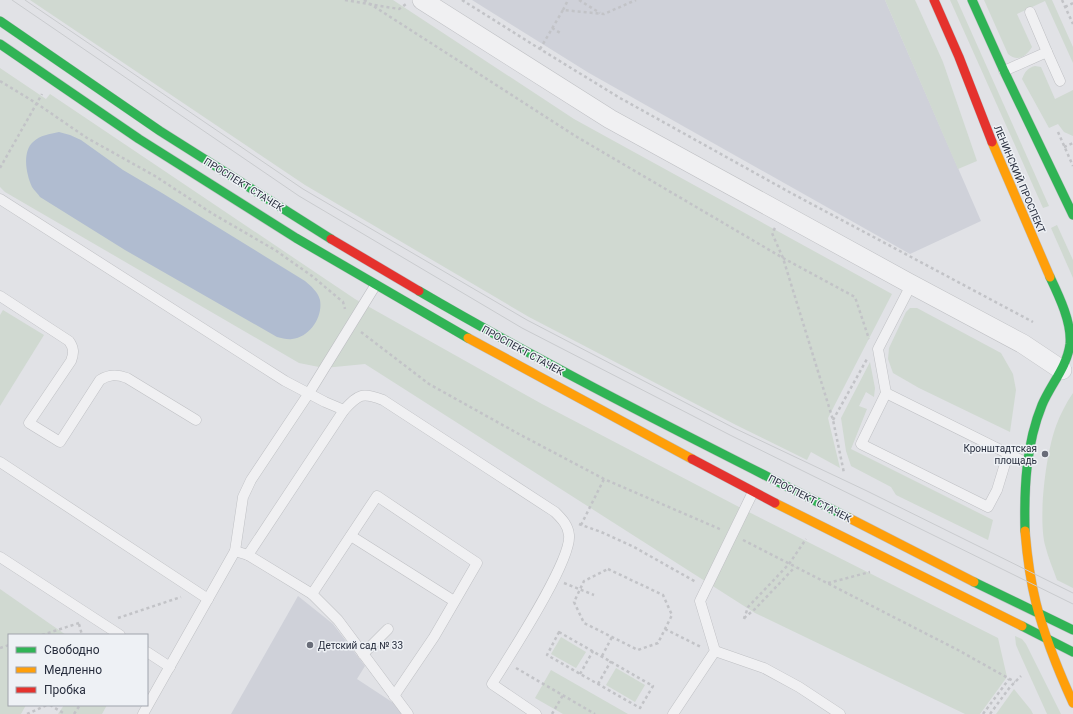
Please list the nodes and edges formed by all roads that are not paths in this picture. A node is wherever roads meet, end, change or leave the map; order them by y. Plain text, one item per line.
1 (422, 0) edge
2 (934, 0) edge
3 (972, 0) edge
4 (1030, 12) dead end
5 (0, 21) edge
6 (0, 44) edge
7 (1047, 52) junction
8 (1004, 72) junction
9 (1060, 81) dead end
10 (0, 199) edge
11 (1073, 215) edge
12 (911, 285) junction
13 (375, 286) junction
14 (0, 296) edge
15 (1068, 367) edge
16 (309, 393) junction
17 (886, 393) junction
18 (344, 410) junction
19 (196, 420) dead end
20 (1008, 454) junction
21 (0, 462) edge
22 (1027, 463) junction
23 (753, 492) junction
24 (351, 536) junction
25 (235, 551) junction
26 (248, 555) junction
27 (0, 557) edge
28 (312, 594) junction
29 (208, 599) junction
30 (454, 601) junction
31 (1040, 614) junction
32 (388, 629) dead end
33 (1073, 630) edge
34 (118, 634) edge
35 (1046, 639) junction
36 (714, 651) junction
37 (1073, 652) edge
38 (148, 653) edge
39 (363, 654) junction
40 (170, 667) junction
41 (394, 696) junction
42 (1073, 703) edge
43 (148, 705) edge
44 (408, 714) edge
45 (536, 714) edge
46 (673, 714) edge
47 (840, 714) edge

1 - 12 street
2 - 15 main road, ЛЕНИНСКИЙ ПРОСПЕКТ
3 - 8 main road
4 - 7 lane
5 - 31 main road, ПРОСПЕКТ СТАЧЕК
6 - 13 main road, ПРОСПЕКТ СТАЧЕК
7 - 8 lane
7 - 9 lane
8 - 11 main road
10 - 16 lane
12 - 15 street
12 - 17 lane
13 - 16 lane
13 - 23 main road, ПРОСПЕКТ СТАЧЕК
14 - 19 lane
15 - 22 main road
16 - 18 lane
16 - 25 lane
17 - 20 lane
17 - 20 lane
18 - 26 lane
18 - 45 lane
20 - 22 lane
21 - 29 lane
22 - 31 main road
23 - 35 main road, ПРОСПЕКТ СТАЧЕК
23 - 36 lane
24 - 28 lane
24 - 30 lane
24 - 30 lane
25 - 26 lane
25 - 29 lane
26 - 28 lane
27 - 34 lane
28 - 39 lane
29 - 40 lane
30 - 41 lane
31 - 33 main road, ПРОСПЕКТ СТАЧЕК
31 - 35 main road
32 - 39 lane
35 - 37 main road, ПРОСПЕКТ СТАЧЕК
35 - 42 main road
36 - 46 lane
36 - 47 lane
38 - 40 lane
39 - 41 lane
40 - 43 lane
41 - 44 lane

